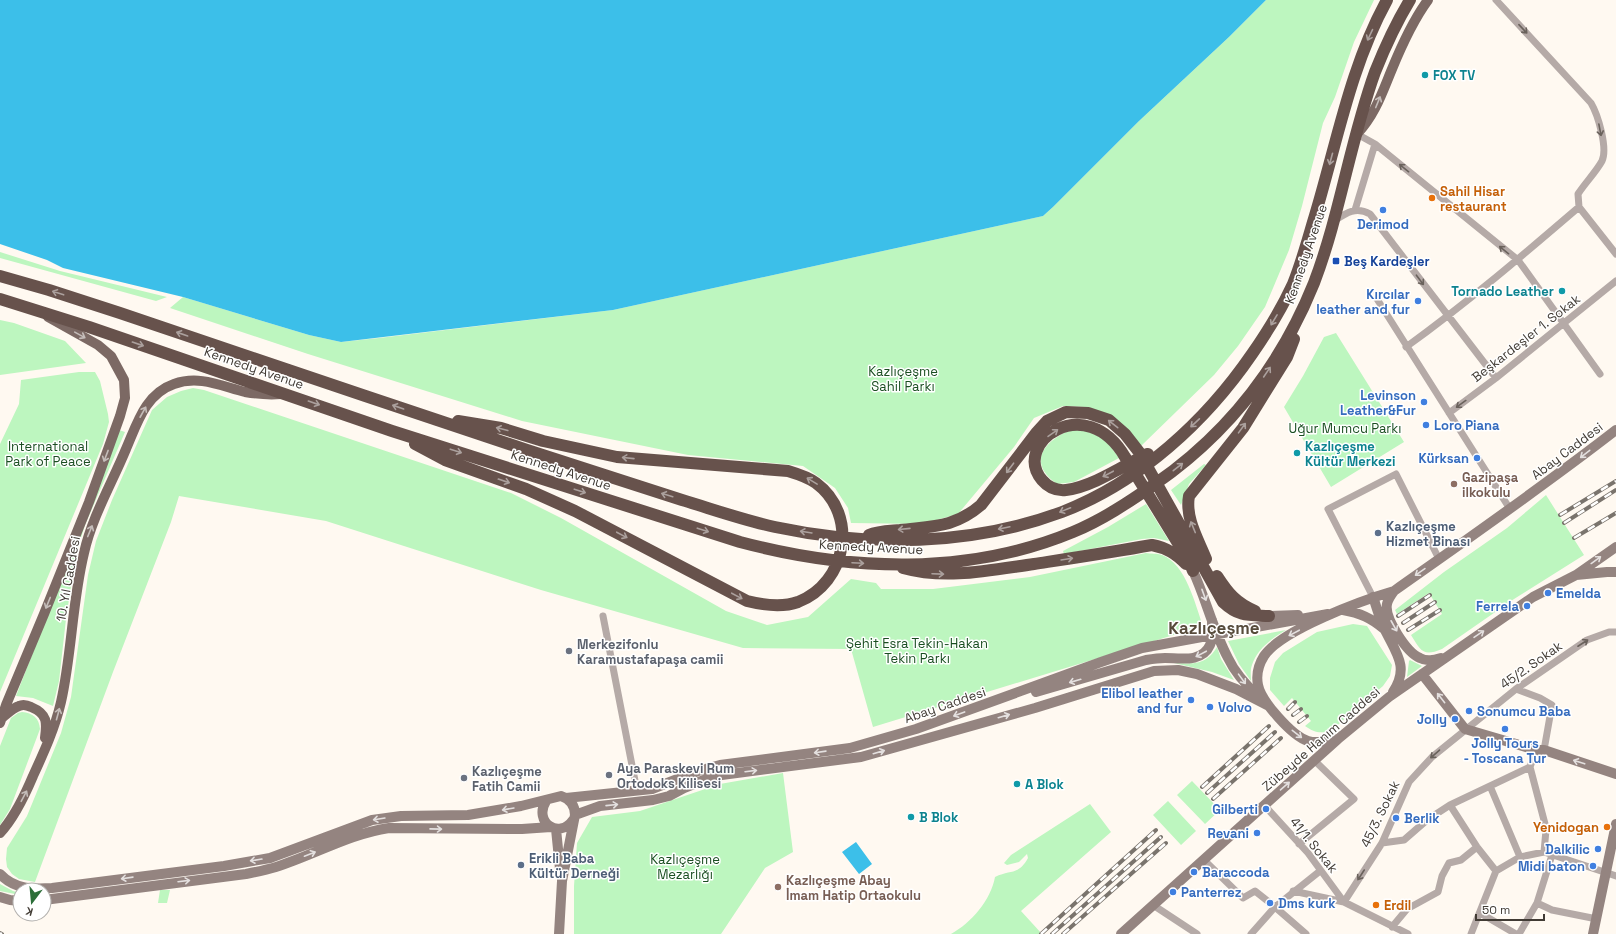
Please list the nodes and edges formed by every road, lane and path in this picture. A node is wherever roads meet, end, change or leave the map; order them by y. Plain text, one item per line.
1 (1387, 0) edge
2 (1410, 0) edge
3 (1428, 0) edge
4 (1496, 0) edge
5 (1357, 134) junction
6 (1375, 144) junction
7 (1579, 206) junction
8 (1355, 210) junction
9 (1333, 221) junction
10 (1616, 254) edge
11 (1518, 260) junction
12 (0, 276) edge
13 (1616, 282) edge
14 (1376, 298) dead end
15 (0, 299) edge
16 (34, 309) junction
17 (1303, 309) junction
18 (1448, 316) junction
19 (1564, 324) junction
20 (1406, 347) junction
21 (1600, 374) dead end
22 (1496, 378) junction
23 (286, 394) junction
24 (1449, 412) junction
25 (435, 419) junction
26 (1616, 430) edge
27 (392, 431) junction
28 (1169, 446) junction
29 (1510, 509) junction
30 (1168, 515) junction
31 (858, 539) junction
32 (1616, 547) edge
33 (1439, 559) junction
34 (887, 564) junction
35 (1193, 571) junction
36 (1616, 572) edge
37 (1576, 575) junction
38 (1394, 590) junction
39 (1373, 597) junction
40 (1343, 610) junction
41 (1328, 614) junction
42 (603, 616) dead end
43 (1269, 616) junction
44 (1212, 620) junction
45 (1385, 631) junction
46 (1616, 632) edge
47 (1447, 656) junction
48 (1422, 674) junction
49 (1516, 689) junction
50 (1389, 697) junction
51 (995, 701) junction
52 (1269, 706) junction
53 (1, 720) edge
54 (1465, 729) junction
55 (1338, 739) junction
56 (45, 750) junction
57 (1540, 750) junction
58 (1314, 761) junction
59 (1530, 767) junction
60 (1616, 774) edge
61 (1490, 786) junction
62 (637, 791) junction
63 (566, 798) junction
64 (546, 801) junction
65 (1450, 804) junction
66 (1264, 805) junction
67 (574, 818) junction
68 (1616, 824) edge
69 (553, 828) junction
70 (1, 833) edge
71 (1382, 843) junction
72 (1299, 844) junction
73 (1477, 847) junction
74 (1544, 852) junction
75 (1552, 855) junction
76 (1520, 857) junction
77 (1204, 860) junction
78 (1320, 871) junction
79 (1496, 872) junction
80 (0, 874) edge
81 (1611, 874) edge
82 (562, 880) junction
83 (1293, 891) junction
84 (0, 897) edge
85 (52, 899) edge
86 (12, 900) edge
87 (1344, 902) junction
88 (1537, 903) junction
89 (1153, 905) junction
90 (1275, 907) junction
91 (1480, 913) junction
92 (1597, 918) junction
93 (1392, 927) junction
94 (1303, 933) edge
95 (559, 934) edge
96 (1121, 934) edge
97 (1197, 934) edge
98 (1251, 934) edge
99 (1408, 934) edge
100 (1471, 934) edge
101 (1517, 934) edge
102 (1593, 934) edge

1 -> 28 highway, Kennedy Avenue
2 - 5 highway, Kennedy Avenue
5 -> 3 main road
4 -> 7 street
5 - 6 street
5 - 9 highway, Kennedy Avenue
6 - 8 street
11 -> 6 street
7 - 10 street
7 - 11 street
8 - 9 street
8 -> 18 street
9 - 17 highway, Kennedy Avenue
11 - 18 street
11 - 19 street
25 -> 12 highway, Kennedy Avenue
13 - 19 street, Beşkardeşler 1. Sokak
14 - 20 street
15 - 16 highway, Kennedy Avenue
16 -> 23 highway, Kennedy Avenue
16 -> 53 main road, 10. Yıl Caddesi
34 -> 17 highway, Kennedy Avenue
43 -> 17 highway
18 - 20 street
18 - 22 street
19 - 21 street
19 - 22 street, Beşkardeşler 1. Sokak
20 - 24 street
22 -> 24 street, Beşkardeşler 1. Sokak
23 -> 27 highway, Kennedy Avenue
56 -> 23 main road, 10. Yıl Caddesi
24 - 29 street
27 -> 25 highway
31 -> 25 highway, Kennedy Avenue
26 -> 29 main road, Abay Caddesi
27 -> 34 highway, Kennedy Avenue
28 -> 30 highway
28 -> 31 highway, Kennedy Avenue
29 - 33 main road, Abay Caddesi
30 -> 31 highway
30 - 35 highway
30 - 43 highway
37 -> 32 main road, Zübeyde Hanım Caddesi
33 -> 38 main road, Abay Caddesi
33 - 39 street
34 -> 35 highway
35 -> 44 main road
36 - 37 main road
47 -> 37 main road, Zübeyde Hanım Caddesi
38 - 39 main road, Abay Caddesi
38 -> 47 main road
39 - 40 main road, Abay Caddesi
39 - 45 main road
40 - 41 main road, Abay Caddesi
40 - 45 main road
41 - 43 main road
41 - 51 main road, Abay Caddesi
41 -> 52 main road, Abay Caddesi
42 - 62 street
44 -> 51 main road
44 -> 52 main road
45 - 50 main road
49 -> 46 street, 45/2. Sokak
47 - 48 main road, Zübeyde Hanım Caddesi
48 - 50 main road, Zübeyde Hanım Caddesi
54 -> 48 main road
49 - 54 street, 45/2. Sokak
49 - 57 street
50 - 55 main road, Zübeyde Hanım Caddesi
51 -> 62 main road, Abay Caddesi
52 -> 55 main road, Abay Caddesi
67 -> 52 main road, Abay Caddesi
53 - 56 main road
54 - 57 main road
54 -> 71 street, 45/3. Sokak
55 - 58 main road, Zübeyde Hanım Caddesi
70 -> 56 main road, 10. Yıl Caddesi
57 - 59 street
60 -> 57 main road
66 -> 58 main road, Zübeyde Hanım Caddesi
58 - 72 street
59 - 61 street
59 - 74 street
61 - 65 street
61 - 76 street
62 - 63 main road, Abay Caddesi
63 - 64 main road
63 - 67 main road
64 - 69 main road
64 -> 80 main road
65 - 71 street
65 - 73 street
66 - 72 street, 41/1. Sokak
66 - 77 main road, Zübeyde Hanım Caddesi
67 - 69 main road
67 - 82 main road
68 - 81 main road
69 - 82 main road
85 -> 69 main road
71 -> 87 street, 45/3. Sokak
72 - 78 street, 41/1. Sokak
73 - 79 street
73 - 93 street
74 - 75 street
74 - 76 street
75 - 81 street
75 - 88 street
76 - 79 street
77 - 89 main road, Zübeyde Hanım Caddesi
77 - 90 street
78 - 83 street
78 - 87 street, 41/1. Sokak
79 - 91 street
81 - 92 main road
82 - 95 main road
83 - 87 street
83 - 90 street
84 - 86 main road
87 - 93 street
88 - 92 street
88 - 101 street
89 - 96 main road, Zübeyde Hanım Caddesi
89 - 97 street
90 - 94 street
90 - 98 street
91 - 100 street
91 - 101 street
92 - 102 main road
93 - 99 street

